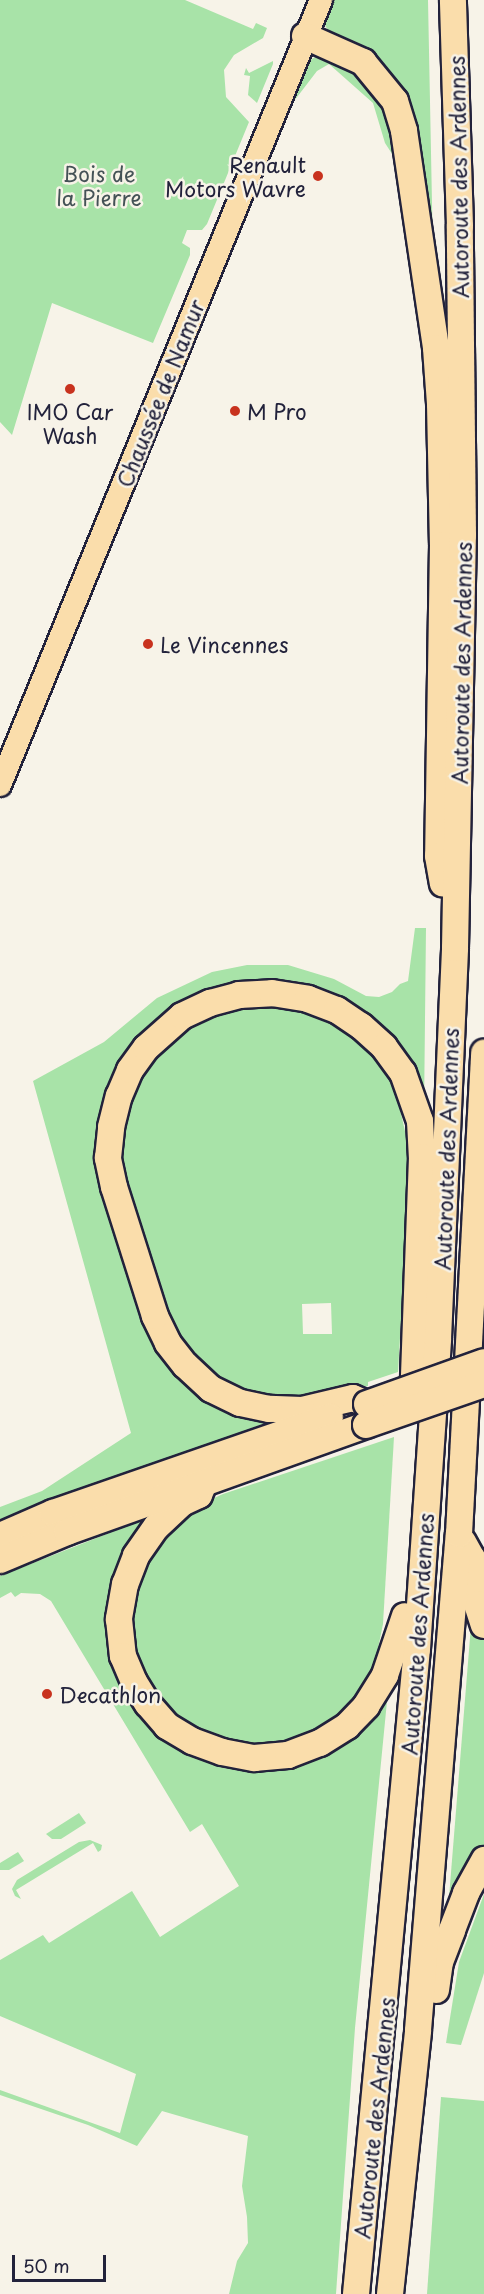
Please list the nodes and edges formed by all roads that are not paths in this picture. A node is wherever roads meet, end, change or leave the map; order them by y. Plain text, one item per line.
1 (321, 0) edge
2 (453, 0) edge
3 (305, 36) junction
4 (463, 535) junction
5 (0, 785) edge
6 (443, 884) junction
7 (484, 1053) edge
8 (484, 1362) edge
9 (484, 1384) edge
10 (420, 1401) junction
11 (366, 1414) junction
12 (204, 1483) junction
13 (459, 1534) junction
14 (0, 1536) edge
15 (0, 1560) edge
16 (405, 1616) junction
17 (484, 1625) edge
18 (484, 1860) edge
19 (418, 2030) junction
20 (377, 2088) junction
21 (356, 2294) edge
22 (390, 2294) edge

1 - 3 main road, Chaussée de Namur
2 - 4 highway, Autoroute des Ardennes
3 - 5 main road, Chaussée de Namur
3 - 6 highway
4 - 6 highway
4 - 20 highway, Autoroute des Ardennes
6 - 10 highway
7 - 13 highway, Autoroute des Ardennes
8 - 11 highway, bridge
9 - 11 highway, bridge
10 - 11 highway
10 - 16 highway
11 - 12 highway
11 - 14 highway
12 - 15 highway
12 - 16 highway
13 - 17 highway
13 - 19 highway, Autoroute des Ardennes
16 - 20 highway
18 - 19 highway
19 - 22 highway, Autoroute des Ardennes
20 - 21 highway, Autoroute des Ardennes

